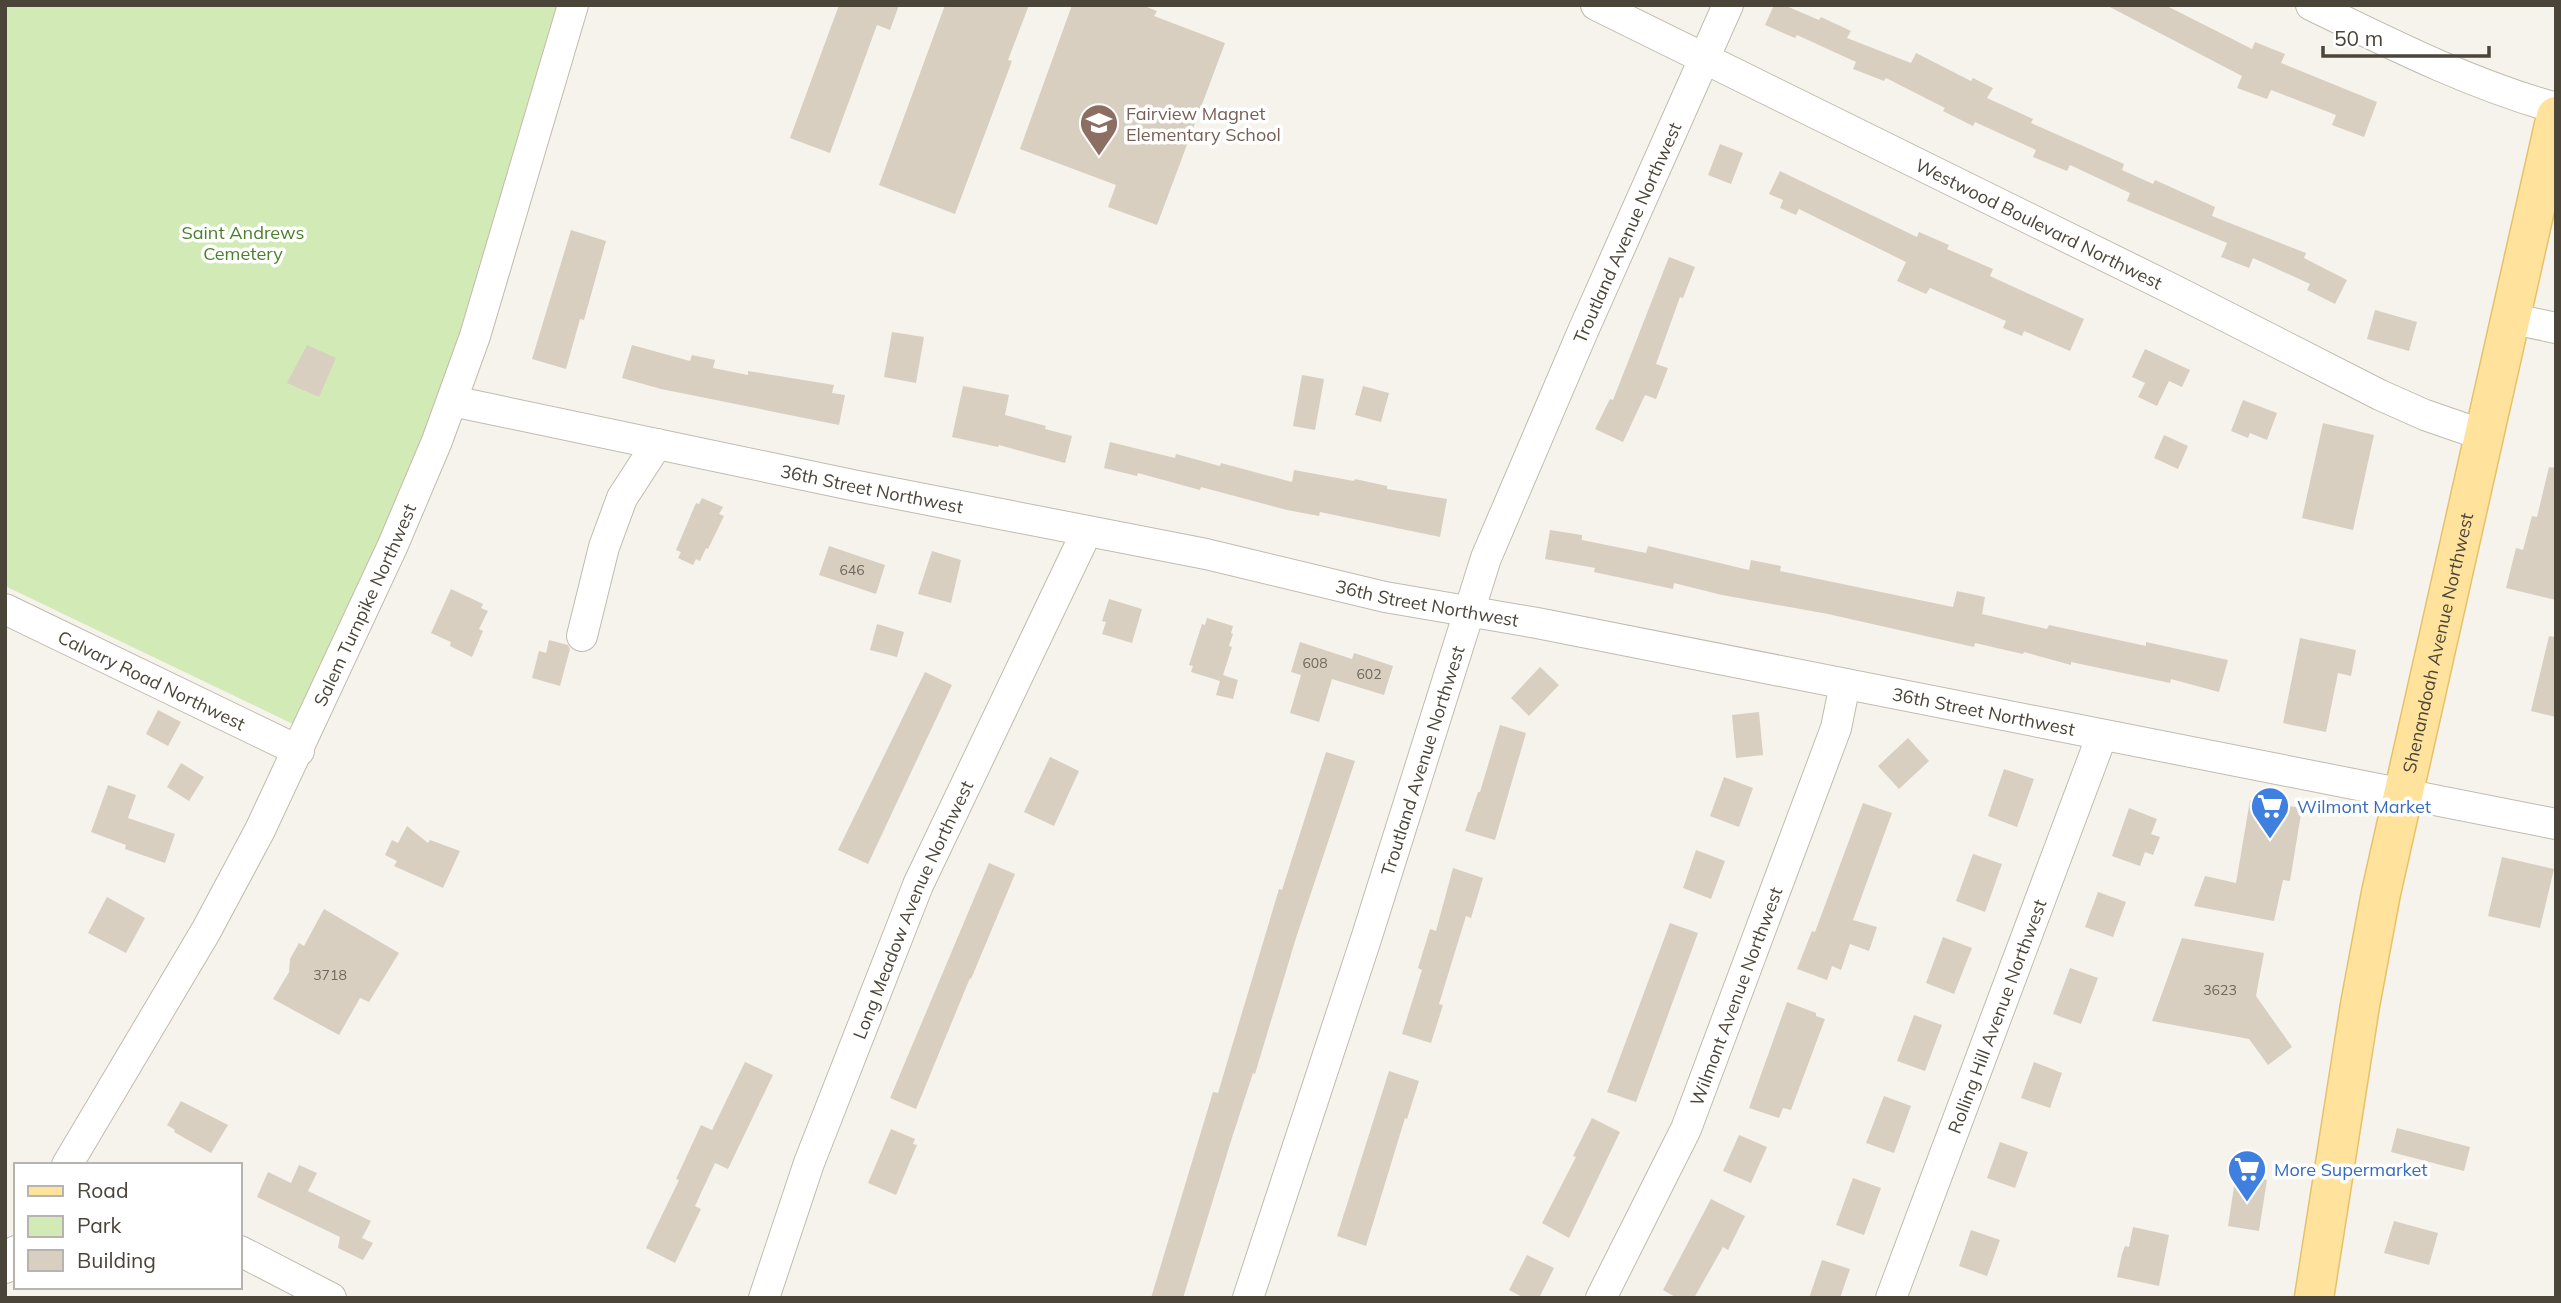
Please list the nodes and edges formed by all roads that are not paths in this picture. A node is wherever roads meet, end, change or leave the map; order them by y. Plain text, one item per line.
1 (573, 5) edge
2 (1596, 5) edge
3 (1728, 5) edge
4 (2311, 5) edge
5 (1703, 59) junction
6 (2556, 107) edge
7 (2556, 116) edge
8 (2509, 318) junction
9 (2556, 328) edge
10 (452, 401) junction
11 (2483, 435) junction
12 (657, 444) junction
13 (1087, 531) junction
14 (5, 609) edge
15 (1469, 611) junction
16 (582, 636) dead end
17 (1845, 684) junction
18 (2102, 735) junction
19 (299, 751) junction
20 (2403, 794) junction
21 (2556, 824) edge
22 (70, 1163) edge
23 (242, 1252) edge
24 (331, 1298) edge
25 (764, 1298) edge
26 (1248, 1298) edge
27 (1601, 1298) edge
28 (1891, 1298) edge
29 (2314, 1298) edge

1 - 10 street, Salem Turnpike Northwest
2 - 5 street, Westwood Boulevard Northwest
3 - 5 street, Troutland Avenue Northwest
4 - 6 street
5 - 11 street, Westwood Boulevard Northwest
5 - 15 street, Troutland Avenue Northwest
7 - 8 main road, Shenandoah Avenue Northwest
8 - 9 street
8 - 11 main road, Shenandoah Avenue Northwest
10 - 12 street, 36th Street Northwest
10 - 19 street, Salem Turnpike Northwest
11 - 20 main road, Shenandoah Avenue Northwest
12 - 13 street, 36th Street Northwest
12 - 16 street
13 - 15 street, 36th Street Northwest
13 - 25 street, Long Meadow Avenue Northwest
14 - 19 street, Calvary Road Northwest
15 - 17 street, 36th Street Northwest
15 - 26 street, Troutland Avenue Northwest
17 - 18 street, 36th Street Northwest
17 - 27 street, Wilmont Avenue Northwest
18 - 20 street, 36th Street Northwest
18 - 28 street, Rolling Hill Avenue Northwest
19 - 22 street, Salem Turnpike Northwest
20 - 21 street, 36th Street Northwest
20 - 29 main road, Shenandoah Avenue Northwest
23 - 24 street

